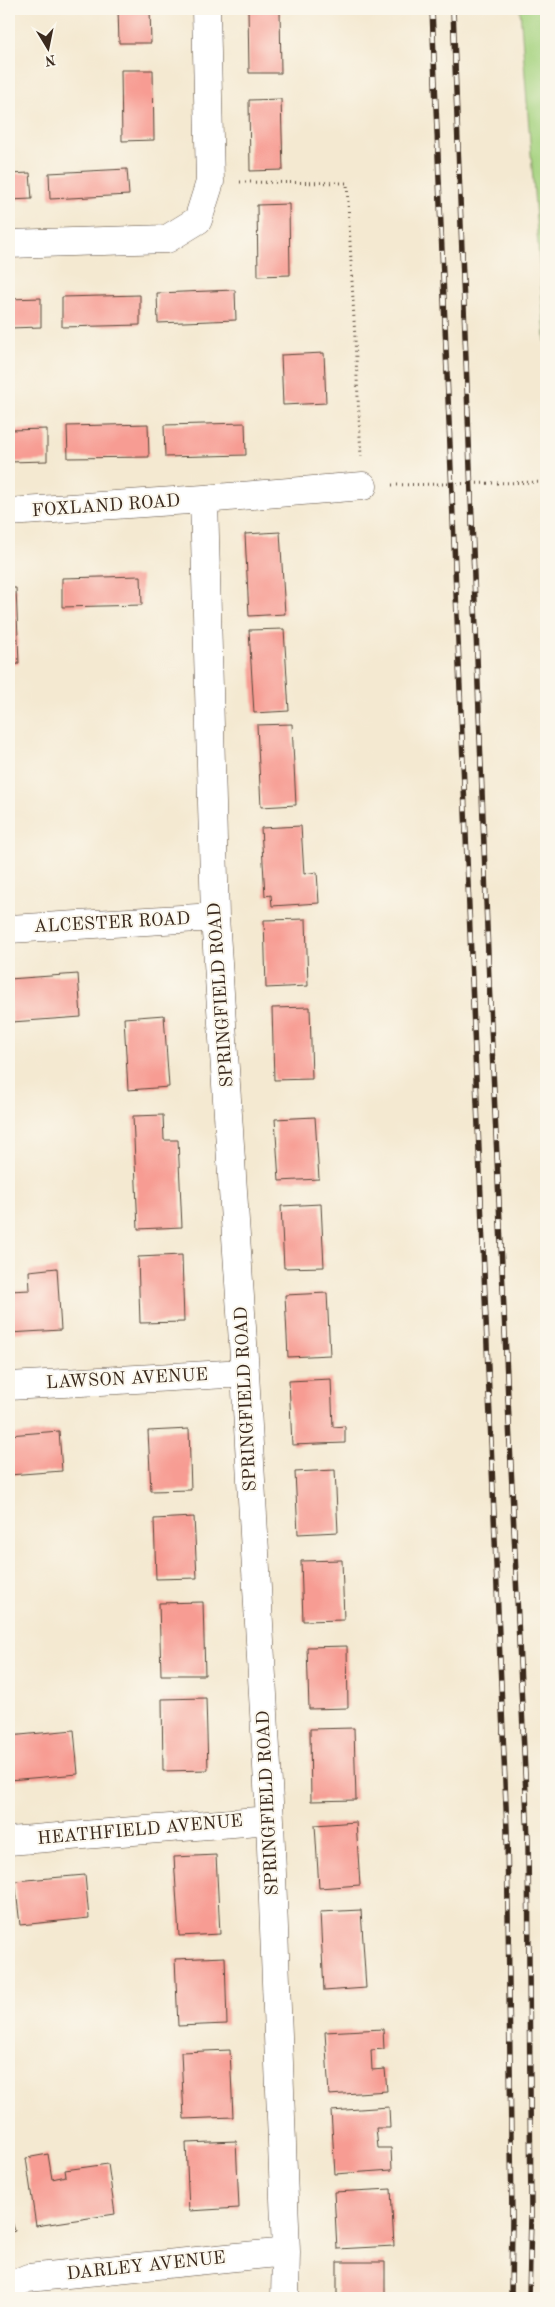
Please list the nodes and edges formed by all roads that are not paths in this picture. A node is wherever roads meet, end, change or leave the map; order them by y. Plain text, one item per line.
1 (206, 9) edge
2 (9, 244) edge
3 (362, 486) road end
4 (204, 499) junction
5 (9, 512) edge
6 (215, 917) junction
7 (9, 929) edge
8 (245, 1373) junction
9 (9, 1386) edge
10 (270, 1820) junction
11 (9, 1841) edge
12 (286, 2252) junction
13 (9, 2286) edge
14 (285, 2298) edge

1 - 2 street
3 - 4 street, FOXLAND ROAD
4 - 5 street, FOXLAND ROAD
4 - 6 street, SPRINGFIELD ROAD
6 - 7 street, ALCESTER ROAD
6 - 8 street, SPRINGFIELD ROAD
8 - 9 street, LAWSON AVENUE
8 - 10 street, SPRINGFIELD ROAD
10 - 11 street, HEATHFIELD AVENUE
10 - 12 street, SPRINGFIELD ROAD
12 - 13 street, DARLEY AVENUE
12 - 14 street, SPRINGFIELD ROAD

